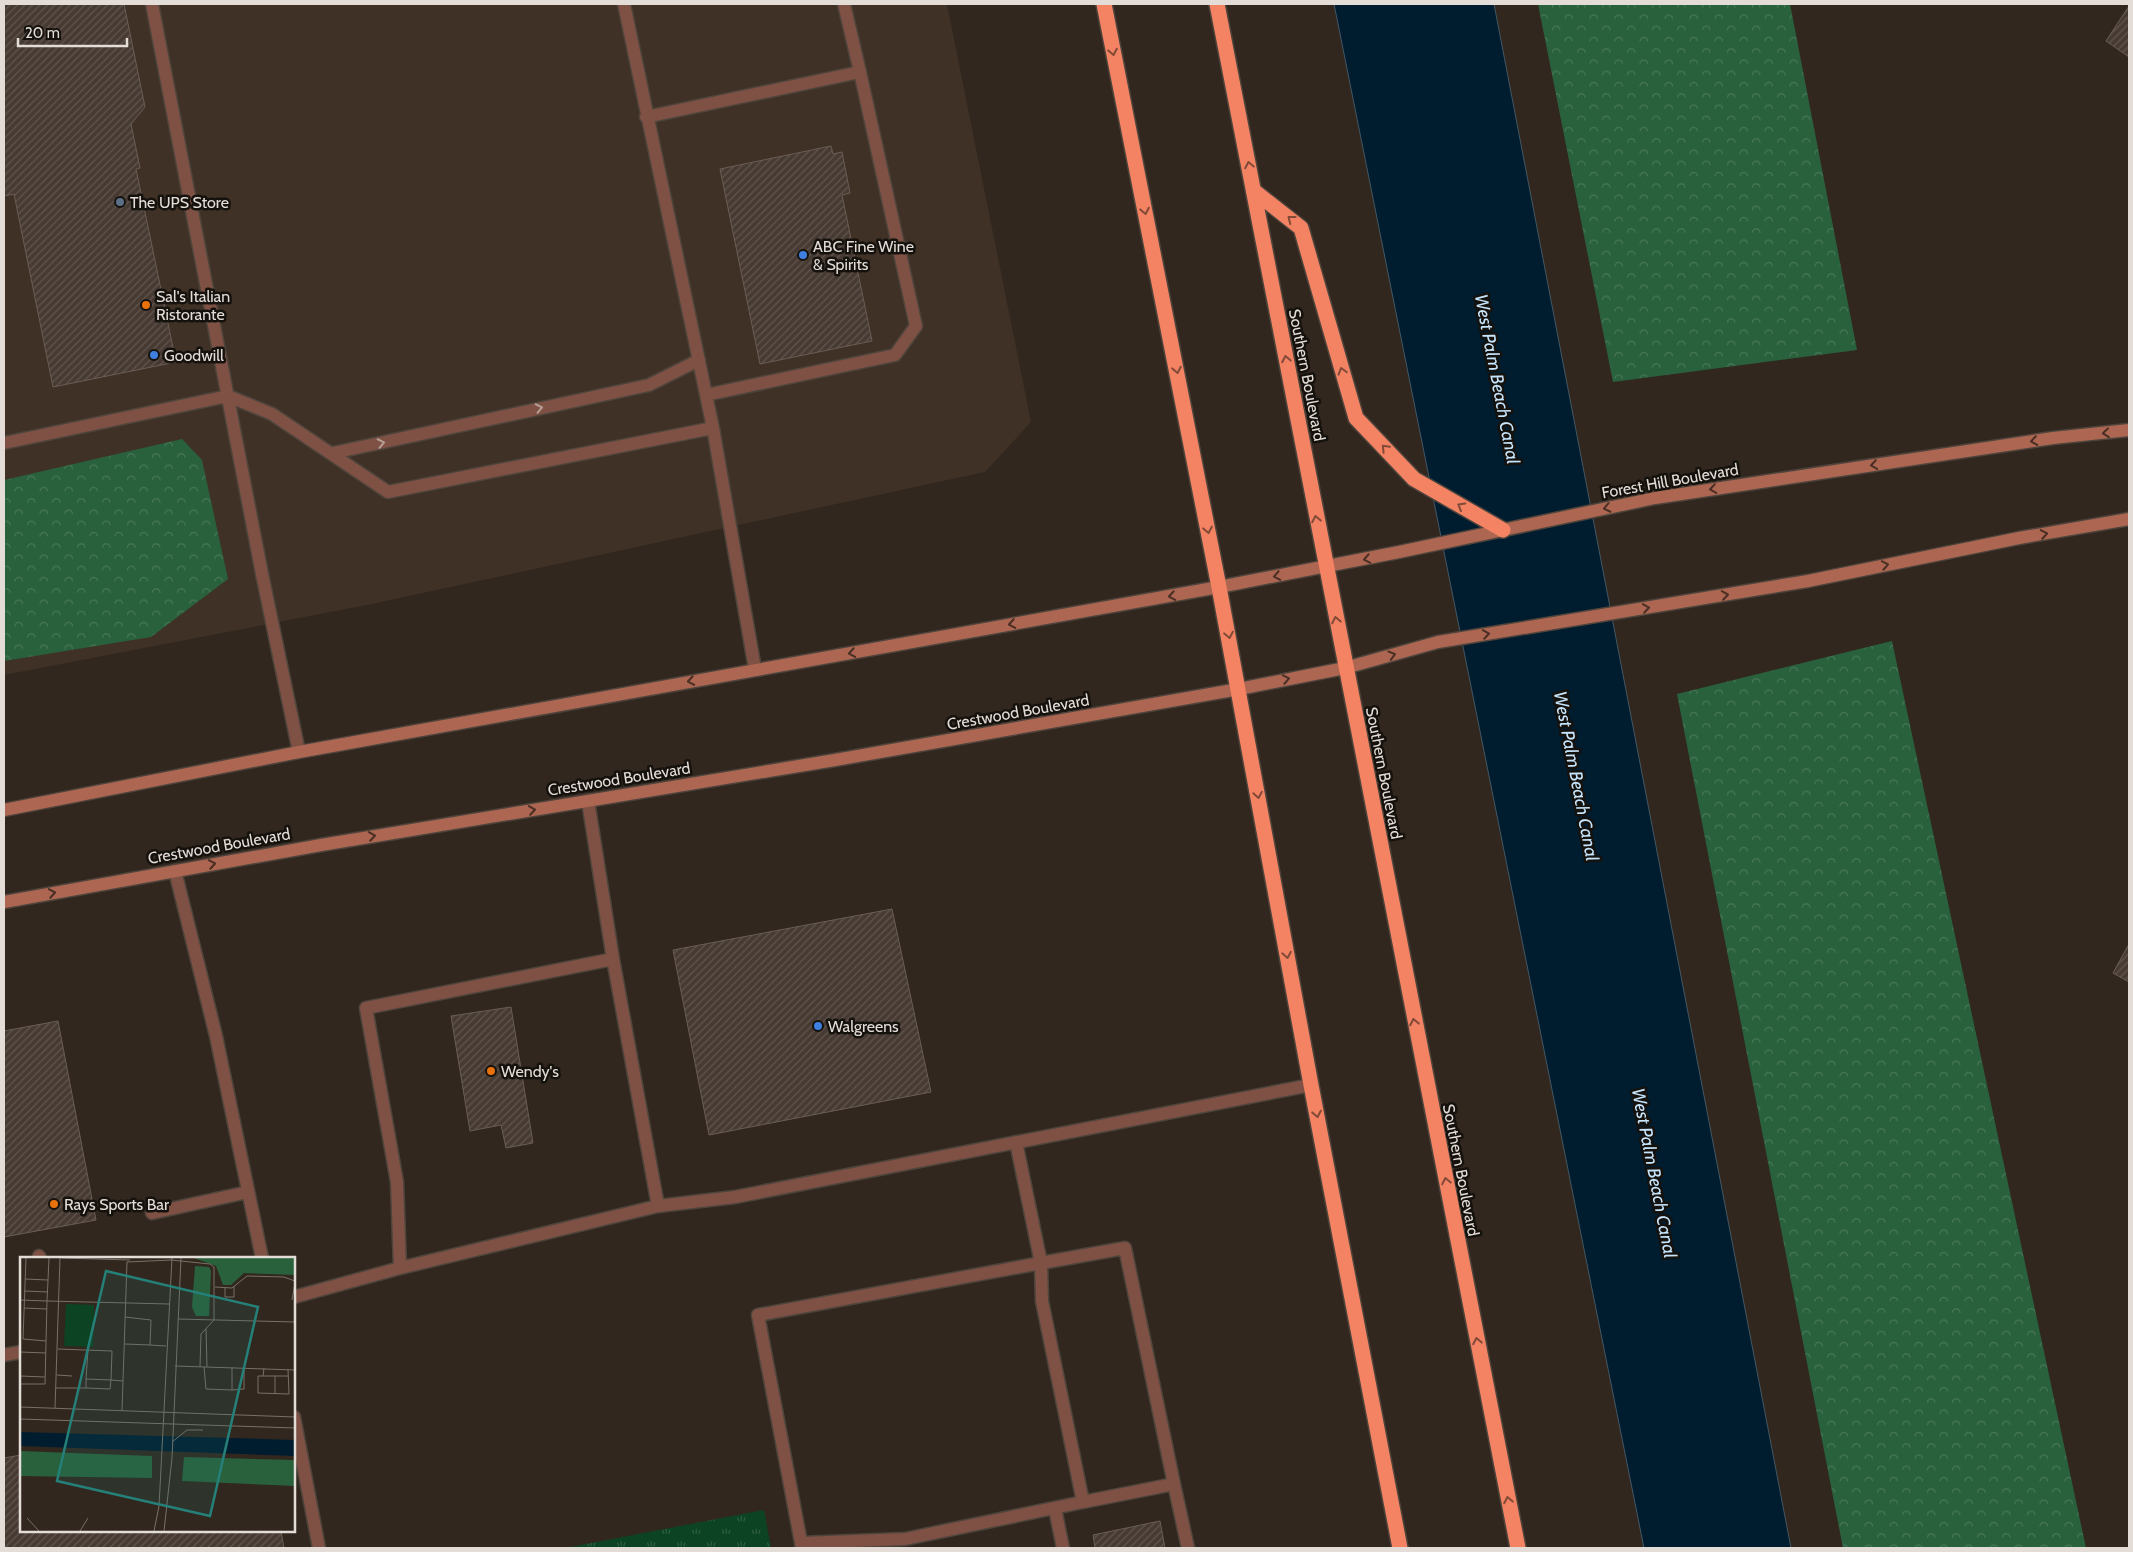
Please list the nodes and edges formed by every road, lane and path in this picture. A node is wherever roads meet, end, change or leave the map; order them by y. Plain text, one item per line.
1 (152, 4) edge
2 (624, 4) edge
3 (844, 4) edge
4 (1104, 4) edge
5 (1217, 4) edge
6 (860, 72) junction
7 (646, 117) junction
8 (1254, 190) junction
9 (700, 360) junction
10 (706, 395) junction
11 (228, 396) junction
12 (713, 428) junction
13 (2129, 430) edge
14 (4, 443) edge
15 (333, 453) junction
16 (2129, 519) edge
17 (1503, 530) junction
18 (1325, 566) junction
19 (1220, 587) junction
20 (1345, 668) junction
21 (755, 669) junction
22 (1239, 689) junction
23 (299, 752) junction
24 (588, 801) junction
25 (4, 810) edge
26 (176, 871) junction
27 (4, 902) edge
28 (613, 959) junction
29 (1311, 1085) junction
30 (1016, 1142) junction
31 (248, 1192) junction
32 (658, 1206) junction
33 (152, 1212) dead end
34 (262, 1257) edge
35 (1041, 1263) junction
36 (400, 1268) junction
37 (295, 1297) edge
38 (20, 1352) edge
39 (4, 1356) edge
40 (295, 1422) edge
41 (1174, 1484) junction
42 (1083, 1502) junction
43 (1055, 1509) junction
44 (802, 1546) edge
45 (319, 1548) edge
46 (1063, 1548) edge
47 (1188, 1548) edge
48 (1400, 1548) edge
49 (1518, 1548) edge

1 - 11 lane
2 - 7 lane
3 - 6 lane
4 -> 19 highway
8 -> 5 highway, Southern Boulevard
6 - 7 lane
6 - 10 lane
7 - 9 lane
17 -> 8 highway
18 -> 8 highway, Southern Boulevard
9 - 10 lane
15 -> 9 lane
10 - 12 lane
11 - 14 lane
11 - 15 lane
11 - 23 lane
12 - 15 lane
12 - 21 lane
13 -> 17 main road, Forest Hill Boulevard
20 -> 16 main road
17 -> 18 main road, Forest Hill Boulevard
18 -> 19 main road, Forest Hill Boulevard
20 -> 18 highway, Southern Boulevard
19 -> 21 main road
19 -> 22 highway
22 -> 20 main road
49 -> 20 highway, Southern Boulevard
21 -> 23 main road
22 - 24 main road, Crestwood Boulevard
22 -> 29 highway
23 - 25 main road
26 -> 24 main road, Crestwood Boulevard
24 - 28 lane
27 -> 26 main road, Crestwood Boulevard
26 - 31 lane
28 - 32 lane
28 - 36 lane
29 - 30 lane
29 -> 48 highway
30 - 32 lane
30 - 35 lane
31 - 33 lane
31 - 34 lane
32 - 36 lane
35 - 41 lane
35 - 42 lane
35 - 44 lane
36 - 37 lane
38 - 39 lane
40 - 45 lane
41 - 42 lane
41 - 47 lane
42 - 43 lane
43 - 44 lane
43 - 46 lane

